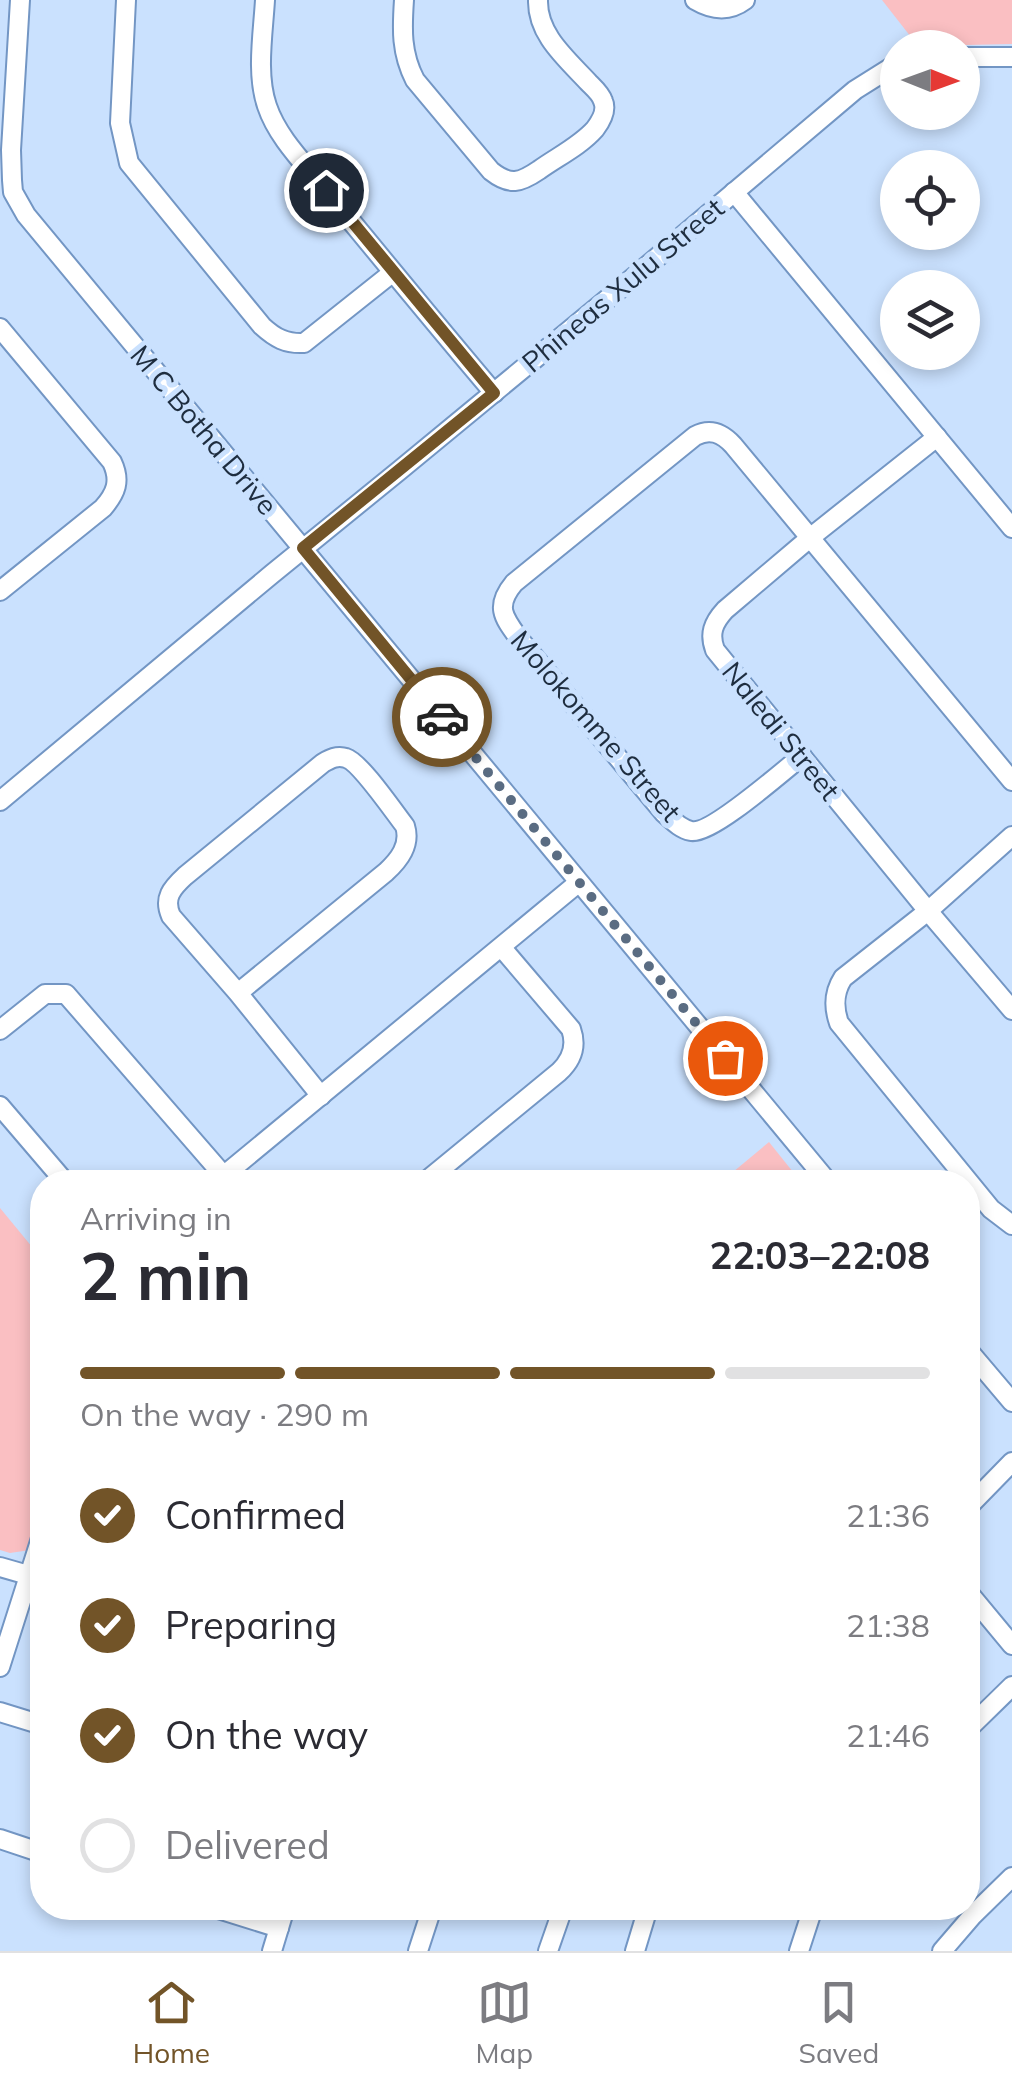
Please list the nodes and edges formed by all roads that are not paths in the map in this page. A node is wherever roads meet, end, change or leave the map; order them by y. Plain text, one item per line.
1 (20, 0) edge
2 (126, 0) edge
3 (265, 0) edge
4 (404, 0) edge
5 (538, 0) edge
6 (695, 0) edge
7 (745, 0) edge
8 (980, 57) edge
9 (1012, 57) edge
10 (880, 74) edge
11 (6, 149) edge
12 (734, 192) junction
13 (392, 273) junction
14 (0, 328) edge
15 (494, 393) junction
16 (937, 438) junction
17 (1012, 528) edge
18 (811, 536) junction
19 (303, 548) junction
20 (4, 580) edge
21 (802, 756) junction
22 (1012, 781) edge
23 (0, 802) edge
24 (1012, 836) edge
25 (578, 884) junction
26 (928, 911) junction
27 (502, 948) junction
28 (238, 993) junction
29 (1012, 1010) edge
30 (0, 1030) edge
31 (321, 1096) junction
32 (0, 1106) edge
33 (55, 1170) edge
34 (213, 1170) edge
35 (231, 1170) edge
36 (440, 1170) edge
37 (818, 1170) edge
38 (958, 1170) edge
39 (980, 1197) edge
40 (1012, 1225) edge
41 (980, 1364) edge
42 (1012, 1402) edge
43 (1012, 1462) edge
44 (980, 1495) edge
45 (0, 1567) edge
46 (30, 1576) edge
47 (30, 1593) edge
48 (980, 1606) edge
49 (1012, 1645) edge
50 (0, 1667) edge
51 (1012, 1686) edge
52 (0, 1712) edge
53 (980, 1718) edge
54 (30, 1721) edge
55 (0, 1839) edge
56 (30, 1849) edge
57 (1012, 1877) edge
58 (980, 1908) edge
59 (253, 1920) edge
60 (281, 1920) edge
61 (428, 1920) edge
62 (559, 1920) edge
63 (644, 1920) edge
64 (808, 1920) edge
65 (969, 1920) edge
66 (278, 1928) junction
67 (272, 1951) edge
68 (418, 1951) edge
69 (548, 1951) edge
70 (634, 1951) edge
71 (799, 1951) edge
72 (942, 1951) edge

1 - 11 street, M C Botha Drive
2 - 13 street
3 - 13 street
4 - 5 street
6 - 7 street
8 - 9 street
10 - 12 street, Phineas Xulu Street
11 - 19 street, M C Botha Drive
12 - 15 street, Phineas Xulu Street
12 - 16 street
13 - 15 street
14 - 20 street
15 - 19 street, Phineas Xulu Street
16 - 17 street
16 - 18 street, Naledi Street
18 - 21 street, Naledi Street
18 - 21 street, Molokomme Street
18 - 22 street
19 - 23 street, Phineas Xulu Street
19 - 25 street, M C Botha Drive
21 - 26 street, Naledi Street
24 - 26 street
25 - 27 street
25 - 37 street, M C Botha Drive
26 - 29 street, Naledi Street
26 - 38 street
27 - 31 street
27 - 36 street
28 - 28 street
28 - 31 street
30 - 34 street
31 - 35 street
32 - 33 street
39 - 40 street
41 - 42 street
43 - 44 street
45 - 46 street
47 - 50 street
48 - 49 street
51 - 53 street
52 - 54 street
55 - 56 street
57 - 58 street
59 - 66 street
60 - 66 street
61 - 68 street
62 - 69 street
63 - 70 street
64 - 71 street
65 - 72 street
66 - 67 street

